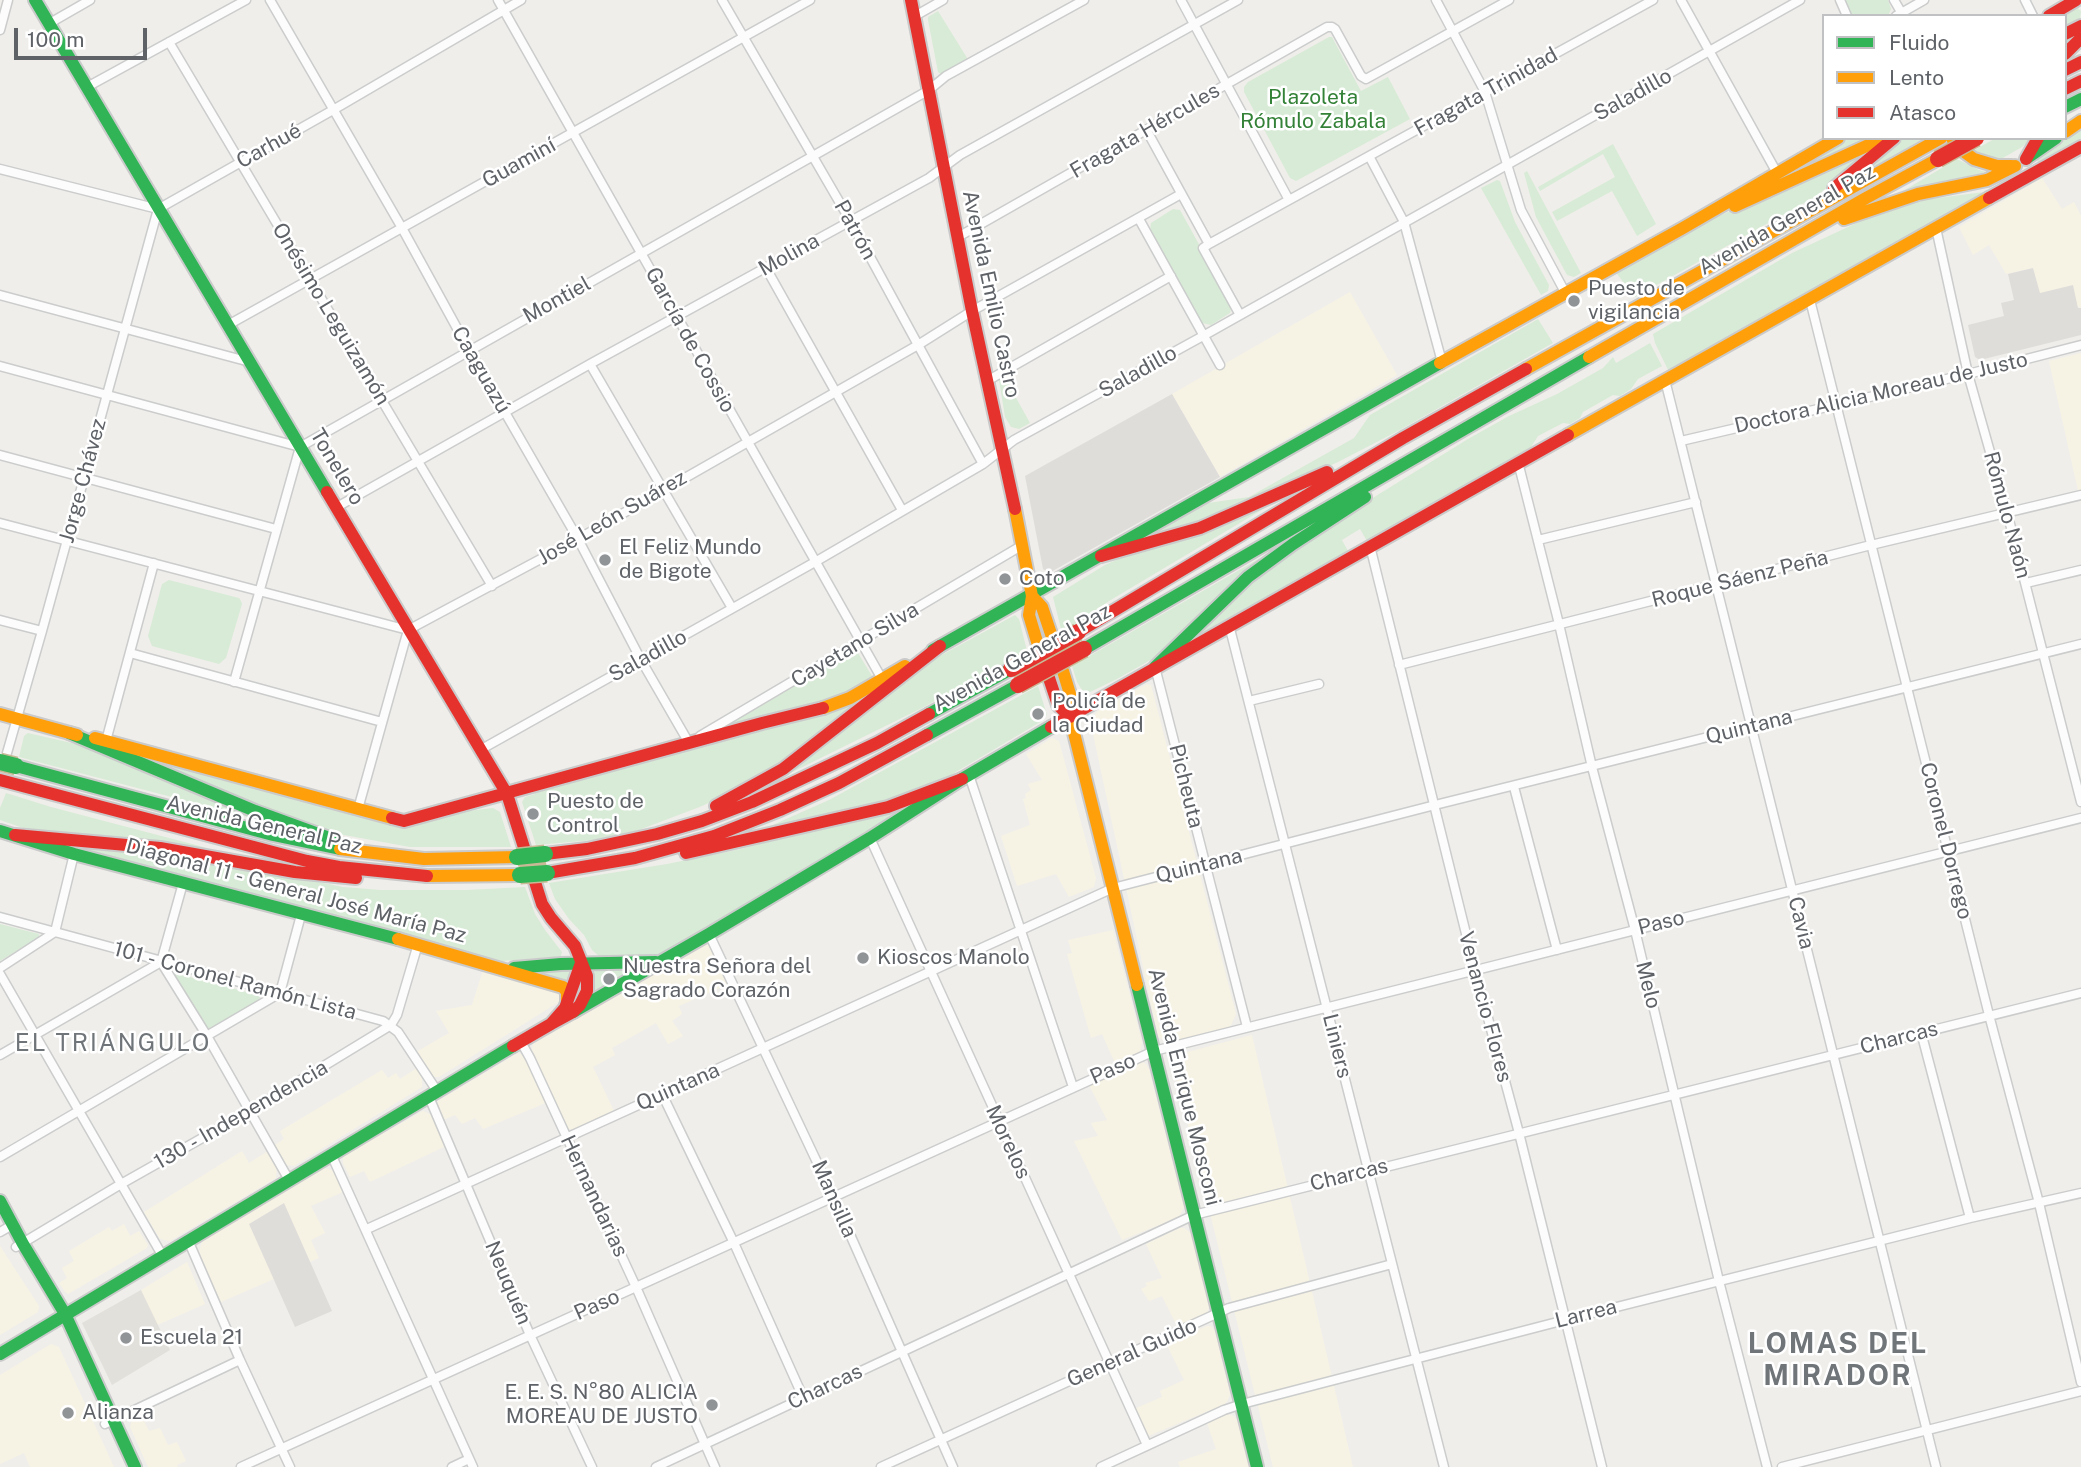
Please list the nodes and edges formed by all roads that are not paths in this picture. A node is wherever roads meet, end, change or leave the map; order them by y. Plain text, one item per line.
1 (8, 0) edge
2 (35, 0) edge
3 (90, 0) edge
4 (246, 0) edge
5 (270, 0) edge
6 (498, 0) edge
7 (521, 0) edge
8 (722, 0) edge
9 (810, 0) edge
10 (943, 0) edge
11 (1084, 0) edge
12 (1181, 0) edge
13 (1238, 0) edge
14 (1436, 0) edge
15 (1509, 0) edge
16 (1653, 0) edge
17 (1681, 0) edge
18 (1800, 0) edge
19 (1894, 0) edge
20 (1924, 0) edge
21 (2076, 0) edge
22 (913, 8) edge
23 (503, 10) junction
24 (1898, 14) edge
25 (2052, 14) edge
26 (50, 23) junction
27 (1194, 24) junction
28 (0, 30) edge
29 (1454, 30) junction
30 (743, 38) junction
31 (2081, 38) edge
32 (169, 42) junction
33 (1710, 51) junction
34 (2067, 52) edge
35 (1227, 85) junction
36 (87, 88) junction
37 (929, 90) junction
38 (1485, 92) junction
39 (333, 110) junction
40 (1147, 131) junction
41 (573, 134) junction
42 (1835, 140) edge
43 (1880, 140) edge
44 (1892, 140) edge
45 (1953, 140) edge
46 (1972, 140) edge
47 (2036, 140) edge
48 (2053, 140) edge
49 (1935, 141) edge
50 (2081, 148) edge
51 (813, 156) junction
52 (1369, 156) junction
53 (240, 162) junction
54 (2020, 162) junction
55 (1507, 165) junction
56 (944, 168) junction
57 (0, 169) edge
58 (1777, 173) junction
59 (1181, 194) junction
60 (1289, 200) junction
61 (158, 209) junction
62 (1802, 214) junction
63 (1139, 219) junction
64 (851, 222) junction
65 (1404, 222) junction
66 (402, 228) junction
67 (1683, 228) junction
68 (1936, 229) junction
69 (1805, 233) junction
70 (958, 237) junction
71 (1209, 244) junction
72 (641, 253) junction
73 (766, 268) junction
74 (1171, 276) junction
75 (312, 280) junction
76 (1566, 294) junction
77 (0, 295) edge
78 (1810, 300) junction
79 (972, 311) junction
80 (1240, 315) junction
81 (677, 316) junction
82 (228, 325) junction
83 (125, 329) junction
84 (1203, 336) junction
85 (918, 345) junction
86 (2081, 345) edge
87 (469, 350) junction
88 (250, 362) junction
89 (1442, 362) junction
90 (590, 364) junction
91 (1220, 365) dead end
92 (0, 366) edge
93 (1968, 374) junction
94 (1665, 380) junction
95 (987, 381) junction
96 (834, 391) junction
97 (107, 394) junction
98 (382, 399) junction
99 (1835, 405) junction
100 (505, 412) junction
101 (1402, 438) junction
102 (1681, 441) junction
103 (747, 442) junction
104 (1435, 445) junction
105 (300, 447) junction
106 (1001, 449) junction
107 (0, 455) edge
108 (418, 461) junction
109 (1518, 462) junction
110 (983, 464) junction
111 (84, 477) junction
112 (663, 489) junction
113 (2081, 495) edge
114 (1696, 502) junction
115 (337, 507) junction
116 (902, 510) junction
117 (2007, 512) junction
118 (0, 523) edge
119 (276, 529) junction
120 (578, 539) junction
121 (1538, 540) junction
122 (67, 541) junction
123 (1871, 545) junction
124 (1021, 546) junction
125 (1370, 546) junction
126 (1101, 556) junction
127 (815, 562) junction
128 (154, 563) junction
129 (2081, 570) edge
130 (2025, 583) junction
131 (1717, 584) junction
132 (492, 586) junction
133 (259, 591) junction
134 (1032, 596) junction
135 (732, 608) junction
136 (0, 620) edge
137 (1559, 624) junction
138 (1229, 625) junction
139 (408, 630) junction
140 (42, 631) junction
141 (1045, 641) dead end
142 (860, 642) junction
143 (2081, 644) edge
144 (940, 646) junction
145 (130, 653) junction
146 (2043, 654) junction
147 (642, 660) junction
148 (1399, 665) junction
149 (1155, 667) junction
150 (1056, 674) dead end
151 (882, 679) junction
152 (234, 682) junction
153 (1319, 684) dead end
154 (1907, 687) junction
155 (1249, 701) junction
156 (0, 714) edge
157 (1070, 717) junction
158 (17, 719) junction
159 (382, 722) junction
160 (1752, 727) junction
161 (69, 733) junction
162 (106, 741) junction
163 (688, 744) junction
164 (480, 750) junction
165 (8, 760) edge
166 (1591, 766) junction
167 (966, 777) junction
168 (6, 782) edge
169 (1514, 787) junction
170 (507, 794) junction
171 (2081, 802) edge
172 (1435, 805) junction
173 (358, 809) junction
174 (2081, 818) edge
175 (8, 833) edge
176 (657, 834) junction
177 (870, 838) junction
178 (1285, 844) junction
179 (77, 848) junction
180 (1949, 851) junction
181 (635, 858) junction
182 (424, 859) junction
183 (1205, 864) junction
184 (422, 876) junction
185 (183, 883) junction
186 (1113, 888) junction
187 (1792, 889) junction
188 (301, 915) junction
189 (0, 918) edge
190 (1021, 930) junction
191 (1634, 930) junction
192 (55, 932) junction
193 (709, 934) junction
194 (418, 944) junction
195 (1557, 950) junction
196 (161, 962) junction
197 (660, 962) junction
198 (582, 963) junction
199 (0, 968) edge
200 (505, 969) junction
201 (1475, 970) junction
202 (929, 971) junction
203 (0, 974) edge
204 (280, 993) junction
205 (2081, 993) edge
206 (1327, 1007) junction
207 (570, 1008) junction
208 (1989, 1015) junction
209 (391, 1025) junction
210 (1247, 1027) junction
211 (1922, 1032) junction
212 (36, 1034) junction
213 (207, 1036) junction
214 (521, 1042) junction
215 (764, 1048) junction
216 (1154, 1051) junction
217 (0, 1055) edge
218 (1833, 1055) junction
219 (1073, 1087) junction
220 (433, 1094) junction
221 (662, 1094) junction
222 (1676, 1095) junction
223 (250, 1111) junction
224 (80, 1112) junction
225 (999, 1122) junction
226 (1519, 1133) junction
227 (567, 1137) junction
228 (331, 1154) junction
229 (0, 1157) edge
230 (1368, 1171) junction
231 (289, 1180) junction
232 (466, 1182) junction
233 (121, 1184) junction
234 (2081, 1193) edge
235 (834, 1196) junction
236 (0, 1201) edge
237 (2039, 1203) junction
238 (1194, 1215) junction
239 (1970, 1218) junction
240 (2, 1225) edge
241 (367, 1229) junction
242 (188, 1240) junction
243 (1880, 1241) junction
244 (734, 1242) junction
245 (20, 1245) junction
246 (162, 1255) junction
247 (1392, 1264) junction
248 (1069, 1273) junction
249 (1719, 1281) junction
250 (636, 1287) junction
251 (1219, 1313) junction
252 (62, 1316) junction
253 (1564, 1320) junction
254 (530, 1335) junction
255 (902, 1352) junction
256 (0, 1354) edge
257 (1416, 1358) junction
258 (240, 1360) junction
259 (1109, 1363) junction
260 (434, 1380) junction
261 (2081, 1382) edge
262 (2081, 1391) edge
263 (803, 1397) junction
264 (1242, 1404) junction
265 (109, 1421) junction
266 (1926, 1429) junction
267 (941, 1440) junction
268 (1147, 1445) junction
269 (705, 1446) junction
270 (281, 1448) junction
271 (471, 1463) edge
272 (1105, 1466) edge
273 (126, 1467) edge
274 (135, 1467) edge
275 (241, 1467) edge
276 (290, 1467) edge
277 (452, 1467) edge
278 (592, 1467) edge
279 (656, 1467) edge
280 (715, 1467) edge
281 (881, 1467) edge
282 (953, 1467) edge
283 (1257, 1467) edge
284 (1444, 1467) edge
285 (1602, 1467) edge
286 (1767, 1467) edge
287 (1782, 1467) edge
288 (1936, 1467) edge

1 - 28 street
2 - 26 main road, Tonelero
3 - 26 street
4 - 32 street
5 - 39 street, Caaguazú
6 - 23 street, García de Cossio
7 - 23 street, Carhué
8 - 30 street, Patrón
9 - 30 street, Guaminí
10 - 22 street
11 - 37 street, Montiel
12 - 27 street
13 - 27 street, Molina
14 - 29 street
15 - 29 street
16 - 38 street, Fragata Trinidad
17 - 33 street
18 - 33 street, Saladillo
19 - 24 street
20 - 24 street
21 - 25 main road
22 - 37 main road, Avenida Emilio Castro
23 - 39 street, Carhué
23 - 41 street, García de Cossio
26 - 36 main road, Tonelero
27 - 35 street
27 - 56 street, Molina
29 - 35 street, Fragata Hércules
29 - 38 street
30 - 41 street, Guaminí
30 - 51 street, Patrón
31 - 34 main road
32 - 36 street
32 - 53 street, Onésimo Leguizamón
33 - 55 street, Saladillo
33 - 58 street
35 - 40 street, Fragata Hércules
35 - 60 street
36 - 61 main road, Tonelero
37 - 51 street, Montiel
37 - 56 main road, Avenida Emilio Castro
38 - 52 street, Fragata Trinidad
38 - 55 street
39 - 53 street, Carhué
39 - 66 street, Caaguazú
40 - 59 street
40 - 70 street, Fragata Hércules
41 - 66 street, Guaminí
41 - 72 street, García de Cossio
42 - 58 main road, Avenida General Paz
43 - 67 main road
44 - 62 main road
45 - 54 main road
46 - 69 main road, Avenida General Paz, bridge
47 - 54 main road
48 - 54 main road
49 - 62 main road, Avenida General Paz
50 - 68 main road
51 - 64 street, Patrón
51 - 72 street, Montiel
52 - 60 street, Fragata Trinidad
52 - 65 street
53 - 61 street, Carhué
53 - 75 street, Onésimo Leguizamón
54 - 69 main road
55 - 65 street, Saladillo
55 - 76 street
56 - 64 street, Molina
56 - 70 main road, Avenida Emilio Castro
57 - 61 street
58 - 67 main road, Avenida General Paz
59 - 63 street, José León Suárez
59 - 71 street
60 - 71 street, Fragata Trinidad
61 - 82 main road, Tonelero
61 - 83 street, Jorge Chávez
62 - 101 main road, Avenida General Paz
63 - 74 street
63 - 79 street, José León Suárez
64 - 73 street, Molina
64 - 85 street, Patrón
65 - 80 street, Saladillo
65 - 89 street
66 - 75 street, Guaminí
66 - 87 street, Caaguazú
67 - 76 main road, Avenida General Paz
68 - 78 main road
68 - 93 street, Rómulo Naón
69 - 104 main road, Avenida General Paz
70 - 79 main road, Avenida Emilio Castro
71 - 80 street
72 - 81 street, García de Cossio
72 - 87 street, Montiel
73 - 81 street, Molina
73 - 96 street
74 - 84 street
74 - 95 street
75 - 82 street, Guaminí
75 - 98 street, Onésimo Leguizamón
76 - 89 main road, Avenida General Paz
77 - 83 street
78 - 94 main road
78 - 99 street, Coronel Dorrego
79 - 85 street, José León Suárez
79 - 95 main road, Avenida Emilio Castro
80 - 84 street, Saladillo
81 - 90 street, Molina
81 - 103 street, García de Cossio
82 - 88 main road, Tonelero
83 - 88 street
83 - 97 street, Jorge Chávez
84 - 91 street
84 - 106 street, Saladillo
85 - 96 street, José León Suárez
85 - 110 street, Patrón
86 - 93 street, Doctora Alicia Moreau de Justo
87 - 98 street, Montiel
87 - 100 street, Caaguazú
88 - 105 main road, Tonelero
89 - 126 main road, Avenida General Paz
90 - 100 street, Molina
90 - 112 street
92 - 97 street
93 - 99 street, Doctora Alicia Moreau de Justo
93 - 117 street, Rómulo Naón
94 - 102 street, Cavia
94 - 109 main road
95 - 106 main road, Avenida Emilio Castro
96 - 103 street, José León Suárez
96 - 116 street
97 - 105 street
97 - 111 street, Jorge Chávez
98 - 105 street, Montiel
98 - 108 street, Onésimo Leguizamón
99 - 102 street, Doctora Alicia Moreau de Justo
99 - 123 street, Coronel Dorrego
100 - 108 street, Molina
100 - 120 street, Caaguazú
101 - 126 main road
101 - 176 main road, Avenida General Paz, bridge
102 - 114 street, Cavia
103 - 112 street, José León Suárez
103 - 127 street, García de Cossio
104 - 149 main road
104 - 181 main road, Avenida General Paz, bridge
105 - 115 main road, Tonelero
105 - 119 street
106 - 110 street, Saladillo
106 - 124 main road, Avenida Emilio Castro
107 - 111 street
108 - 115 street, Molina
108 - 132 street, Onésimo Leguizamón
109 - 121 street, Melo
109 - 125 main road
110 - 116 street, Saladillo
111 - 119 street
111 - 122 street, Jorge Chávez
112 - 120 street, José León Suárez
112 - 135 street
113 - 117 street, Roque Sáenz Peña
114 - 121 street
114 - 131 street, Cavia
115 - 139 main road, Tonelero
116 - 127 street, Saladillo
117 - 123 street, Roque Sáenz Peña
117 - 130 street, Rómulo Naón
118 - 122 street
119 - 133 street
120 - 132 street, José León Suárez
120 - 147 street, Caaguazú
121 - 137 street, Melo
122 - 128 street
122 - 140 street, Jorge Chávez
123 - 131 street, Roque Sáenz Peña
123 - 154 street, Coronel Dorrego
124 - 134 main road, Avenida Emilio Castro
124 - 142 street, Cayetano Silva
125 - 138 main road
125 - 148 street, Venancio Flores
126 - 134 main road, Avenida General Paz
127 - 135 street, Saladillo
127 - 142 street, García de Cossio
128 - 133 street
128 - 145 street
129 - 130 street
130 - 146 street, Rómulo Naón
131 - 137 street, Roque Sáenz Peña
131 - 160 street, Cavia
132 - 139 street, José León Suárez
133 - 139 street
133 - 152 street
134 - 141 main road, Avenida Emilio Castro
134 - 144 main road, Avenida General Paz
135 - 147 street, Saladillo
136 - 140 street
137 - 148 street, Roque Sáenz Peña
137 - 166 street, Melo
138 - 149 main road
138 - 155 street, Liniers
139 - 159 street
139 - 164 main road, Tonelero
140 - 158 street, Jorge Chávez
142 - 151 street, García de Cossio
142 - 163 street, Cayetano Silva
143 - 146 street, Quintana
144 - 151 main road, Avenida General Paz
144 - 176 main road
145 - 152 street
145 - 162 street
146 - 154 street, Quintana
146 - 171 street, Rómulo Naón
147 - 163 street, Caaguazú
147 - 164 street, Saladillo
148 - 172 street, Venancio Flores
149 - 157 main road
149 - 183 street, Picheuta
150 - 157 main road
151 - 163 main road, Avenida General Paz
152 - 159 street
153 - 155 street
154 - 160 street, Quintana
154 - 180 street, Coronel Dorrego
155 - 178 street, Liniers
156 - 158 main road, Avenida General Paz
157 - 167 main road
157 - 186 main road, Avenida Enrique Mosconi
158 - 161 main road, Avenida General Paz
158 - 165 street, Jorge Chávez
159 - 173 street
160 - 166 street, Quintana
160 - 187 street, Cavia
161 - 162 main road, Avenida General Paz
161 - 182 main road
162 - 173 main road, Avenida General Paz
163 - 170 main road, Avenida General Paz
164 - 170 main road, Tonelero
165 - 182 main road, Avenida General Paz
166 - 169 street, Quintana
166 - 191 street, Melo
167 - 177 main road
167 - 181 main road
167 - 190 street
168 - 184 main road, Avenida General Paz
169 - 172 street, Quintana
169 - 195 street
170 - 173 main road, Avenida General Paz
170 - 198 main road, Tonelero
172 - 178 street, Quintana
172 - 201 street, Venancio Flores
174 - 180 street, Paso
175 - 179 main road, Diagonal 11 - General José María Paz
176 - 182 main road, Avenida General Paz, bridge
177 - 193 main road
177 - 202 street, Morelos
178 - 183 street, Quintana
178 - 206 street, Liniers
179 - 184 main road
179 - 185 main road, Diagonal 11 - General José María Paz
179 - 192 street
180 - 187 street, Paso
180 - 208 street, Coronel Dorrego
181 - 184 main road, Avenida General Paz, bridge
183 - 186 street, Quintana
183 - 210 street, Picheuta
185 - 188 main road, Diagonal 11 - General José María Paz
185 - 196 street
186 - 190 street, Quintana
186 - 216 main road, Avenida Enrique Mosconi
187 - 191 street, Paso
187 - 218 street, Cavia
188 - 194 main road, Diagonal 11 - General José María Paz
188 - 204 street
189 - 192 street, 101 - Coronel Ramón Lista
190 - 202 street, Quintana
190 - 219 street
191 - 195 street, Paso
191 - 222 street, Melo
192 - 196 street, 101 - Coronel Ramón Lista
192 - 199 street
193 - 197 main road
193 - 215 street, Mansilla
194 - 200 main road, Diagonal 11 - General José María Paz
194 - 209 street
195 - 201 street, Paso
196 - 204 street, 101 - Coronel Ramón Lista
196 - 212 street
196 - 213 street
197 - 198 main road
197 - 207 main road
198 - 200 main road
198 - 207 main road
200 - 207 main road, Diagonal 11 - General José María Paz
201 - 206 street, Paso
201 - 226 street, Venancio Flores
202 - 215 street, Quintana
202 - 225 street, Morelos
203 - 212 street
204 - 209 street, 101 - Coronel Ramón Lista
204 - 213 street
205 - 208 street, Charcas
206 - 210 street, Paso
206 - 230 street, Liniers
207 - 214 main road
208 - 211 street, Charcas
208 - 237 street, Coronel Dorrego
209 - 220 street
209 - 223 street, 130 - Independencia
210 - 216 street, Paso
211 - 218 street, Charcas
211 - 239 street
212 - 217 street
212 - 224 street
213 - 223 street
213 - 224 street
214 - 220 main road
214 - 227 street, Hernandarias
215 - 221 street, Quintana
215 - 235 street, Mansilla
216 - 219 street, Paso
216 - 238 main road, Avenida Enrique Mosconi
218 - 222 street, Charcas
218 - 243 street, Cavia
219 - 225 street, Paso
220 - 228 main road
220 - 232 street, Neuquén
221 - 227 street, Quintana
221 - 244 street
222 - 226 street, Charcas
222 - 249 street, Melo
223 - 231 street
223 - 233 street, 130 - Independencia
224 - 229 street
224 - 233 street
225 - 235 street, Paso
225 - 248 street, Morelos
226 - 230 street, Charcas
226 - 253 street, Venancio Flores
227 - 232 street, Quintana
227 - 250 street, Hernandarias
228 - 231 main road
228 - 241 street
230 - 238 street, Charcas
230 - 247 street, Liniers
231 - 242 main road
232 - 241 street, Quintana
232 - 254 street, Neuquén
233 - 245 street, 130 - Independencia
233 - 246 street
234 - 237 street, Larrea
235 - 244 street, Paso
235 - 255 street, Mansilla
236 - 245 main road
237 - 239 street, Larrea
237 - 261 street, Coronel Dorrego
238 - 248 street, Charcas
238 - 251 main road, Avenida Enrique Mosconi
239 - 243 street, Larrea
240 - 245 main road
241 - 260 street
242 - 246 main road
242 - 258 street
243 - 249 street, Larrea
243 - 266 street, Cavia
244 - 250 street, Paso
244 - 263 street
245 - 252 main road
246 - 252 main road
247 - 251 street, General Guido
247 - 257 street, Liniers
248 - 255 street, Charcas
248 - 259 street, Morelos
249 - 253 street, Larrea
249 - 286 street, Melo
250 - 254 street, Paso
250 - 269 street, Hernandarias
251 - 259 street, General Guido
251 - 264 main road, Avenida Enrique Mosconi
252 - 256 main road
252 - 265 main road
253 - 257 street, Larrea
253 - 285 street, Venancio Flores
254 - 260 street, Paso
254 - 278 street, Neuquén
255 - 263 street, Charcas
255 - 267 street, Mansilla
257 - 264 street, Larrea
257 - 284 street, Liniers
258 - 265 street
258 - 270 street
259 - 267 street, General Guido
259 - 268 street, Morelos
260 - 270 street, Paso
260 - 271 street
262 - 266 street
263 - 269 street, Charcas
264 - 268 street, Larrea
264 - 283 main road, Avenida Enrique Mosconi
265 - 273 main road
265 - 274 main road
266 - 287 street
266 - 288 street, Cavia
267 - 281 street, General Guido
267 - 282 street, Mansilla
268 - 272 street, Larrea
269 - 279 street, Charcas
269 - 280 street, Hernandarias
270 - 275 street, Paso
270 - 276 street
271 - 277 street

